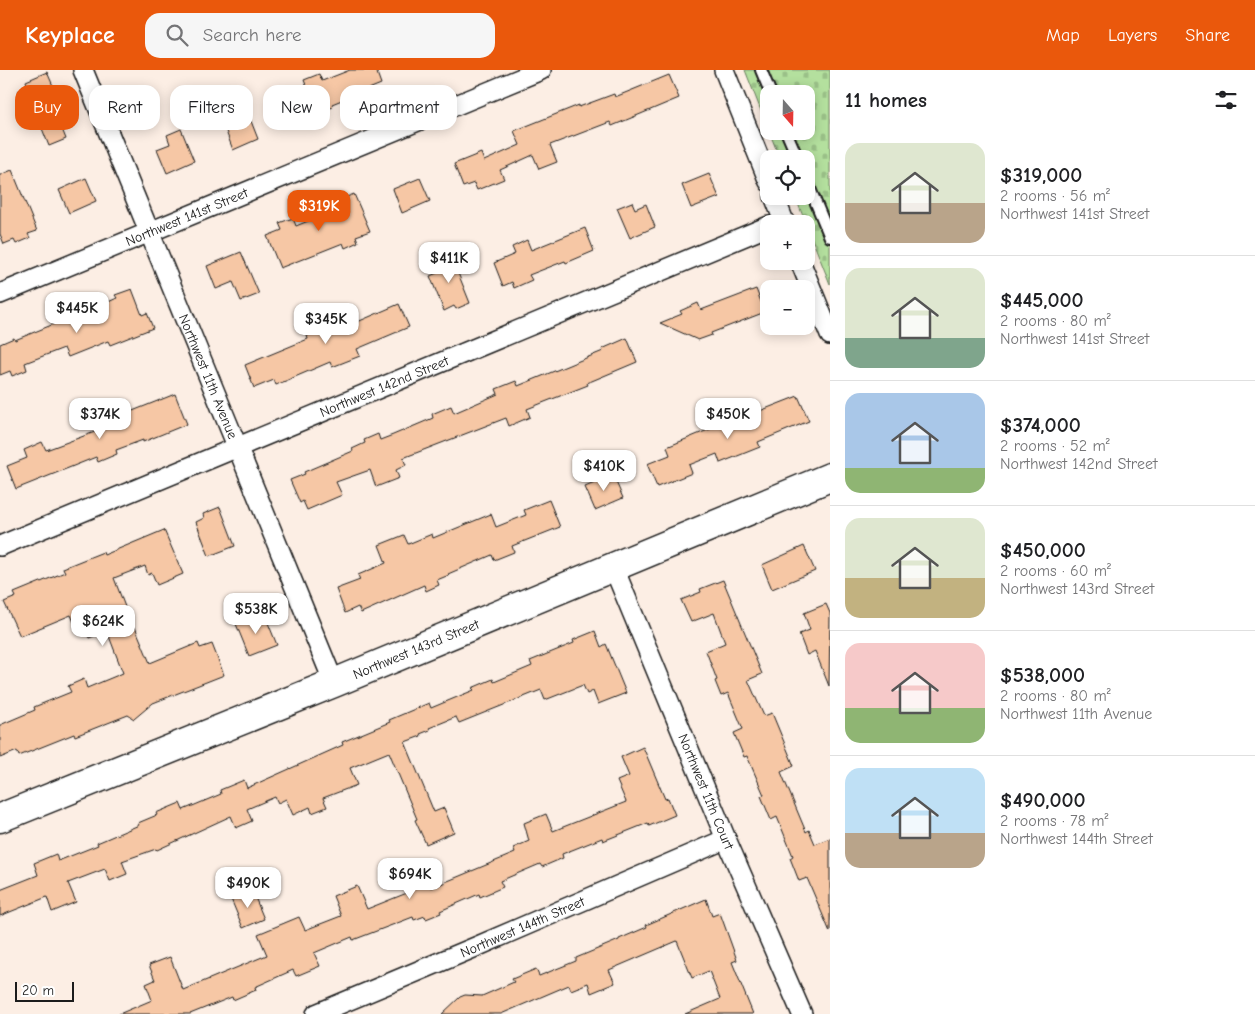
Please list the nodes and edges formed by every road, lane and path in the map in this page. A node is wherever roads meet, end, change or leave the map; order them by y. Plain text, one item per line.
1 (83, 70) edge
2 (542, 70) edge
3 (724, 70) edge
4 (761, 70) edge
5 (767, 85) edge
6 (760, 160) edge
7 (815, 201) edge
8 (760, 230) edge
9 (149, 232) junction
10 (830, 237) edge
11 (804, 270) edge
12 (0, 294) edge
13 (830, 335) edge
14 (238, 448) junction
15 (829, 481) edge
16 (0, 546) edge
17 (613, 566) junction
18 (334, 682) junction
19 (0, 818) edge
20 (726, 839) junction
21 (316, 1014) edge
22 (802, 1014) edge

1 - 9 street, Northwest 11th Avenue
2 - 9 street, Northwest 141st Street
3 - 6 street
4 - 5 lane
7 - 10 lane
8 - 14 street, Northwest 142nd Street
9 - 12 street, Northwest 141st Street
9 - 14 street, Northwest 11th Avenue
11 - 13 street
14 - 16 street, Northwest 142nd Street
14 - 18 street, Northwest 11th Avenue
15 - 17 street, Northwest 143rd Street
17 - 18 street, Northwest 143rd Street
17 - 20 street, Northwest 11th Court
18 - 19 street, Northwest 143rd Street
20 - 21 street, Northwest 144th Street
20 - 22 street, Northwest 11th Court

